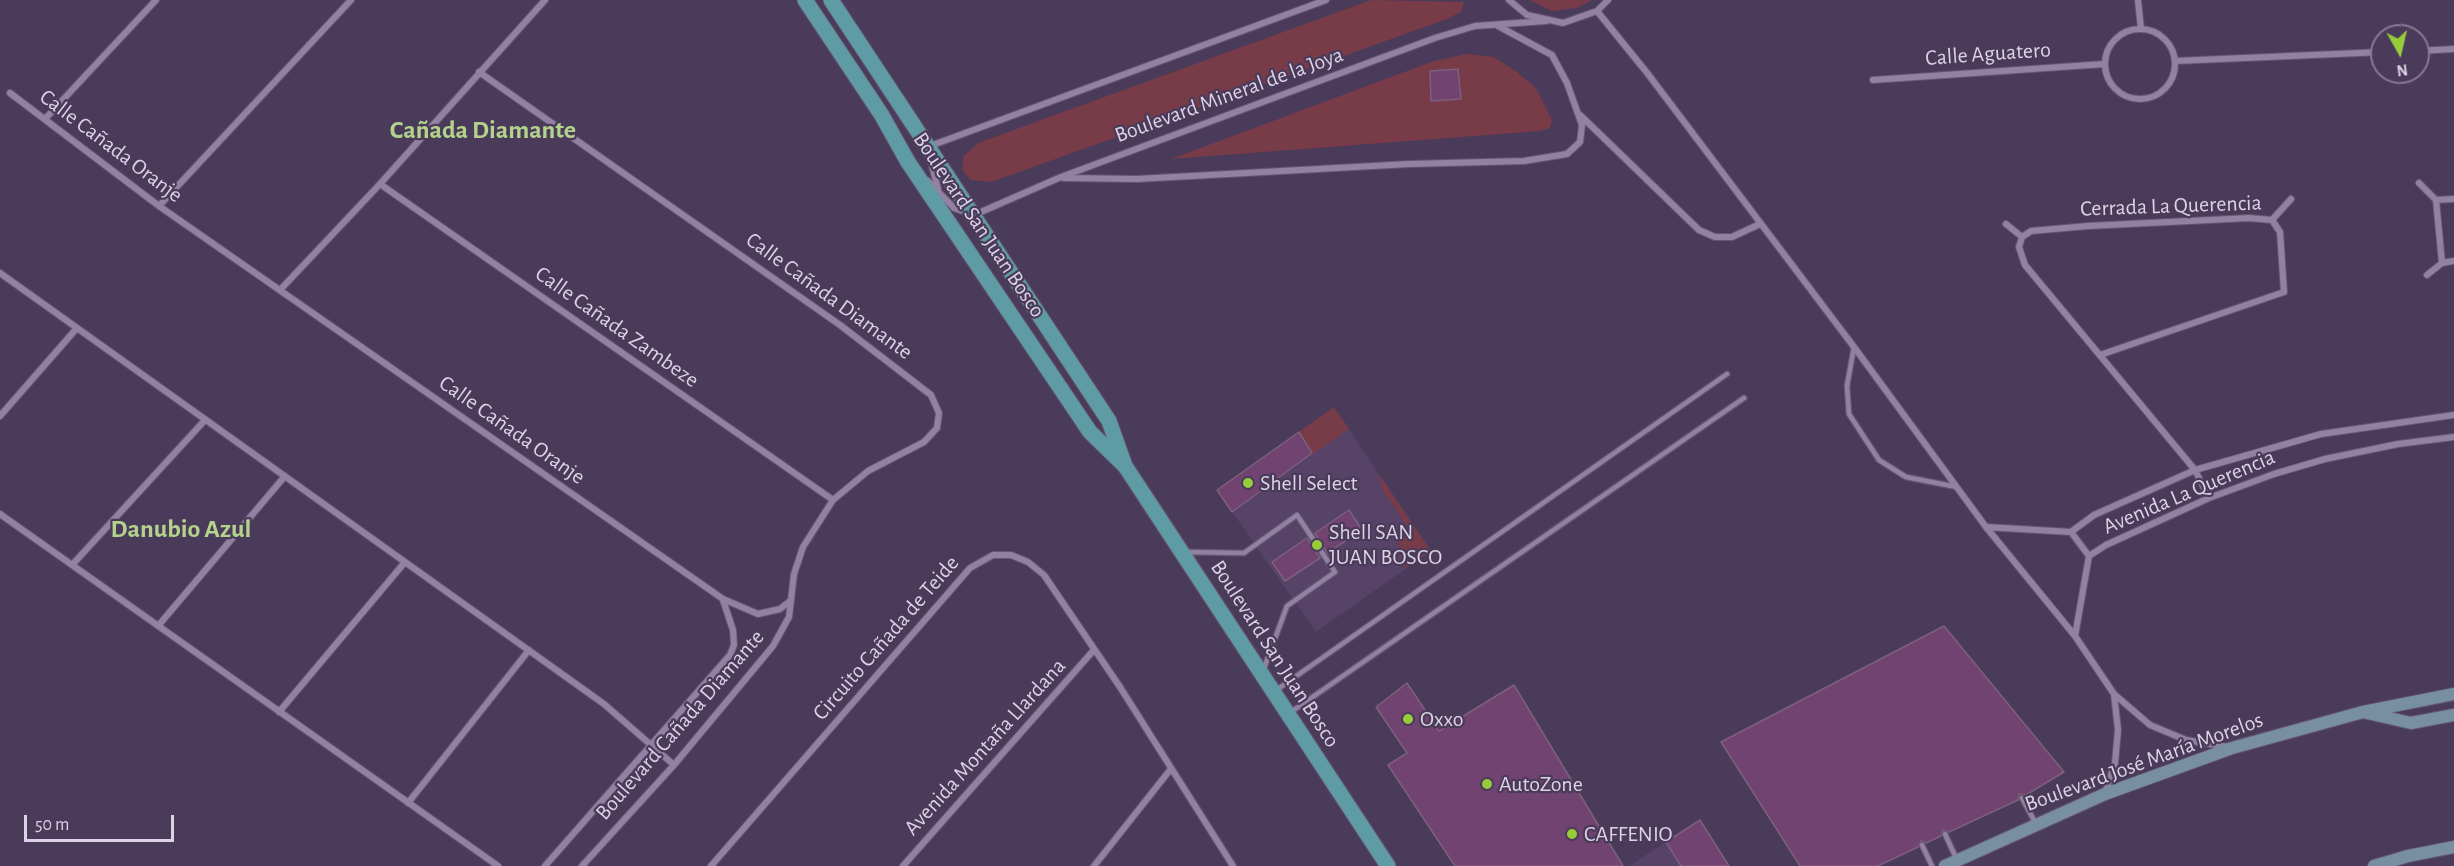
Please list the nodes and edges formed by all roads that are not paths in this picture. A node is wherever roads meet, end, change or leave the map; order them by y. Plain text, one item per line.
1 (156, 0) edge
2 (351, 0) edge
3 (545, 0) edge
4 (806, 0) edge
5 (831, 0) edge
6 (1326, 0) edge
7 (1509, 0) edge
8 (1608, 0) edge
9 (2138, 0) edge
10 (1597, 11) junction
11 (1546, 21) junction
12 (1495, 24) junction
13 (2141, 29) junction
14 (2454, 49) edge
15 (2430, 50) edge
16 (2370, 53) edge
17 (2175, 61) junction
18 (2104, 64) junction
19 (479, 72) junction
20 (1874, 80) dead end
21 (10, 93) dead end
22 (1580, 115) junction
23 (45, 119) junction
24 (929, 147) junction
25 (908, 162) junction
26 (1061, 177) junction
27 (2419, 183) dead end
28 (380, 184) junction
29 (938, 191) junction
30 (2291, 199) dead end
31 (2454, 199) edge
32 (2436, 200) junction
33 (159, 206) junction
34 (974, 215) junction
35 (2272, 220) junction
36 (1760, 224) junction
37 (2006, 224) dead end
38 (953, 226) junction
39 (2022, 237) junction
40 (2454, 261) edge
41 (2442, 262) junction
42 (0, 273) edge
43 (2427, 275) dead end
44 (280, 290) junction
45 (76, 328) junction
46 (1854, 347) junction
47 (2100, 355) junction
48 (1727, 374) dead end
49 (1744, 398) dead end
50 (2454, 415) edge
51 (0, 416) edge
52 (205, 420) junction
53 (2454, 437) edge
54 (1125, 466) junction
55 (2195, 470) junction
56 (285, 476) junction
57 (1957, 487) junction
58 (2209, 498) junction
59 (833, 500) junction
60 (0, 514) edge
61 (1986, 527) junction
62 (2071, 532) junction
63 (1181, 552) junction
64 (2089, 556) junction
65 (405, 562) junction
66 (72, 565) junction
67 (723, 599) junction
68 (790, 601) junction
69 (158, 626) junction
70 (2075, 636) junction
71 (529, 650) junction
72 (1093, 651) junction
73 (1262, 673) junction
74 (1274, 692) junction
75 (2114, 694) junction
76 (2454, 694) edge
77 (279, 712) junction
78 (2363, 712) junction
79 (1289, 713) junction
80 (2454, 715) edge
81 (653, 746) junction
82 (2232, 748) junction
83 (674, 765) junction
84 (1170, 770) junction
85 (2105, 794) junction
86 (2022, 798) dead end
87 (408, 802) junction
88 (2036, 824) junction
89 (1945, 834) dead end
90 (1922, 845) dead end
91 (2454, 847) edge
92 (1957, 860) junction
93 (498, 866) edge
94 (545, 866) edge
95 (582, 866) edge
96 (711, 866) edge
97 (903, 866) edge
98 (1094, 866) edge
99 (1233, 866) edge
100 (1388, 866) edge
101 (1932, 866) edge
102 (1945, 866) edge
103 (2374, 866) edge

1 - 23 street
2 - 33 street
3 - 19 street
4 - 25 main road, Boulevard San Juan Bosco
5 - 24 main road, Boulevard San Juan Bosco
6 - 24 street
7 - 11 street
8 - 10 street
9 - 13 street
10 - 11 street, Boulevard Mineral de la Joya
10 - 36 street
11 - 12 street, Boulevard Mineral de la Joya
12 - 22 street
12 - 26 street, Boulevard Mineral de la Joya
13 - 17 street
13 - 18 street
14 - 15 street
16 - 17 street
17 - 18 street
18 - 20 street, Calle Aguatero
19 - 28 street
19 - 59 street, Calle Cañada Diamante
21 - 23 street, Calle Cañada Oranje
22 - 26 street
22 - 36 street
23 - 33 street, Calle Cañada Oranje
24 - 29 street
24 - 34 main road, Boulevard San Juan Bosco
25 - 29 street
25 - 38 main road, Boulevard San Juan Bosco
26 - 34 street, Boulevard Mineral de la Joya
27 - 32 street
28 - 44 street
28 - 59 street, Calle Cañada Zambeze
29 - 34 street
29 - 38 street
30 - 35 street
31 - 32 street
32 - 41 street
33 - 44 street, Calle Cañada Oranje
34 - 54 main road, Boulevard San Juan Bosco
35 - 39 street, Cerrada La Querencia
35 - 47 street, Cerrada La Querencia
36 - 46 street
37 - 39 street
38 - 54 main road, Boulevard San Juan Bosco
39 - 47 street
40 - 41 street
41 - 43 street
42 - 45 street
44 - 67 street, Calle Cañada Oranje
45 - 51 street
45 - 52 street
46 - 57 street
46 - 57 lane
47 - 55 street
48 - 74 lane
49 - 79 lane
50 - 55 street, Avenida La Querencia
52 - 56 street
52 - 66 street
53 - 58 street, Avenida La Querencia
54 - 63 main road, Boulevard San Juan Bosco
55 - 58 street
55 - 62 street, Avenida La Querencia
56 - 65 street
56 - 69 street
57 - 61 street
58 - 64 street, Avenida La Querencia
59 - 68 street, Calle Cañada Diamante
60 - 66 street
61 - 62 street, Avenida La Querencia
61 - 70 street
62 - 64 street
63 - 73 main road, Boulevard San Juan Bosco
63 - 73 lane
64 - 70 street, Avenida La Querencia
65 - 71 street
65 - 77 street
66 - 69 street
67 - 68 street, Calle Cañada Oranje
67 - 81 street, Boulevard Cañada Diamante
68 - 83 street, Boulevard Cañada Diamante
69 - 77 street
70 - 75 street
71 - 81 street
71 - 87 street
72 - 84 street, Circuito Cañada de Teide
72 - 96 street, Circuito Cañada de Teide
72 - 97 street, Avenida Montaña Llardana
73 - 74 main road, Boulevard San Juan Bosco
74 - 79 main road, Boulevard San Juan Bosco
75 - 82 street
75 - 85 street
76 - 78 main road, Boulevard José María Morelos
77 - 87 street
78 - 80 main road, Boulevard José María Morelos
78 - 82 main road, Boulevard José María Morelos
79 - 100 main road, Boulevard San Juan Bosco
81 - 83 street
81 - 94 street, Boulevard Cañada Diamante
82 - 85 main road, Boulevard José María Morelos
83 - 95 street, Boulevard Cañada Diamante
84 - 98 street
84 - 99 street, Circuito Cañada de Teide
85 - 88 main road, Boulevard José María Morelos
86 - 88 lane
87 - 93 street
88 - 92 main road, Boulevard José María Morelos
89 - 92 lane
90 - 101 lane
91 - 103 main road
92 - 102 main road, Boulevard José María Morelos

